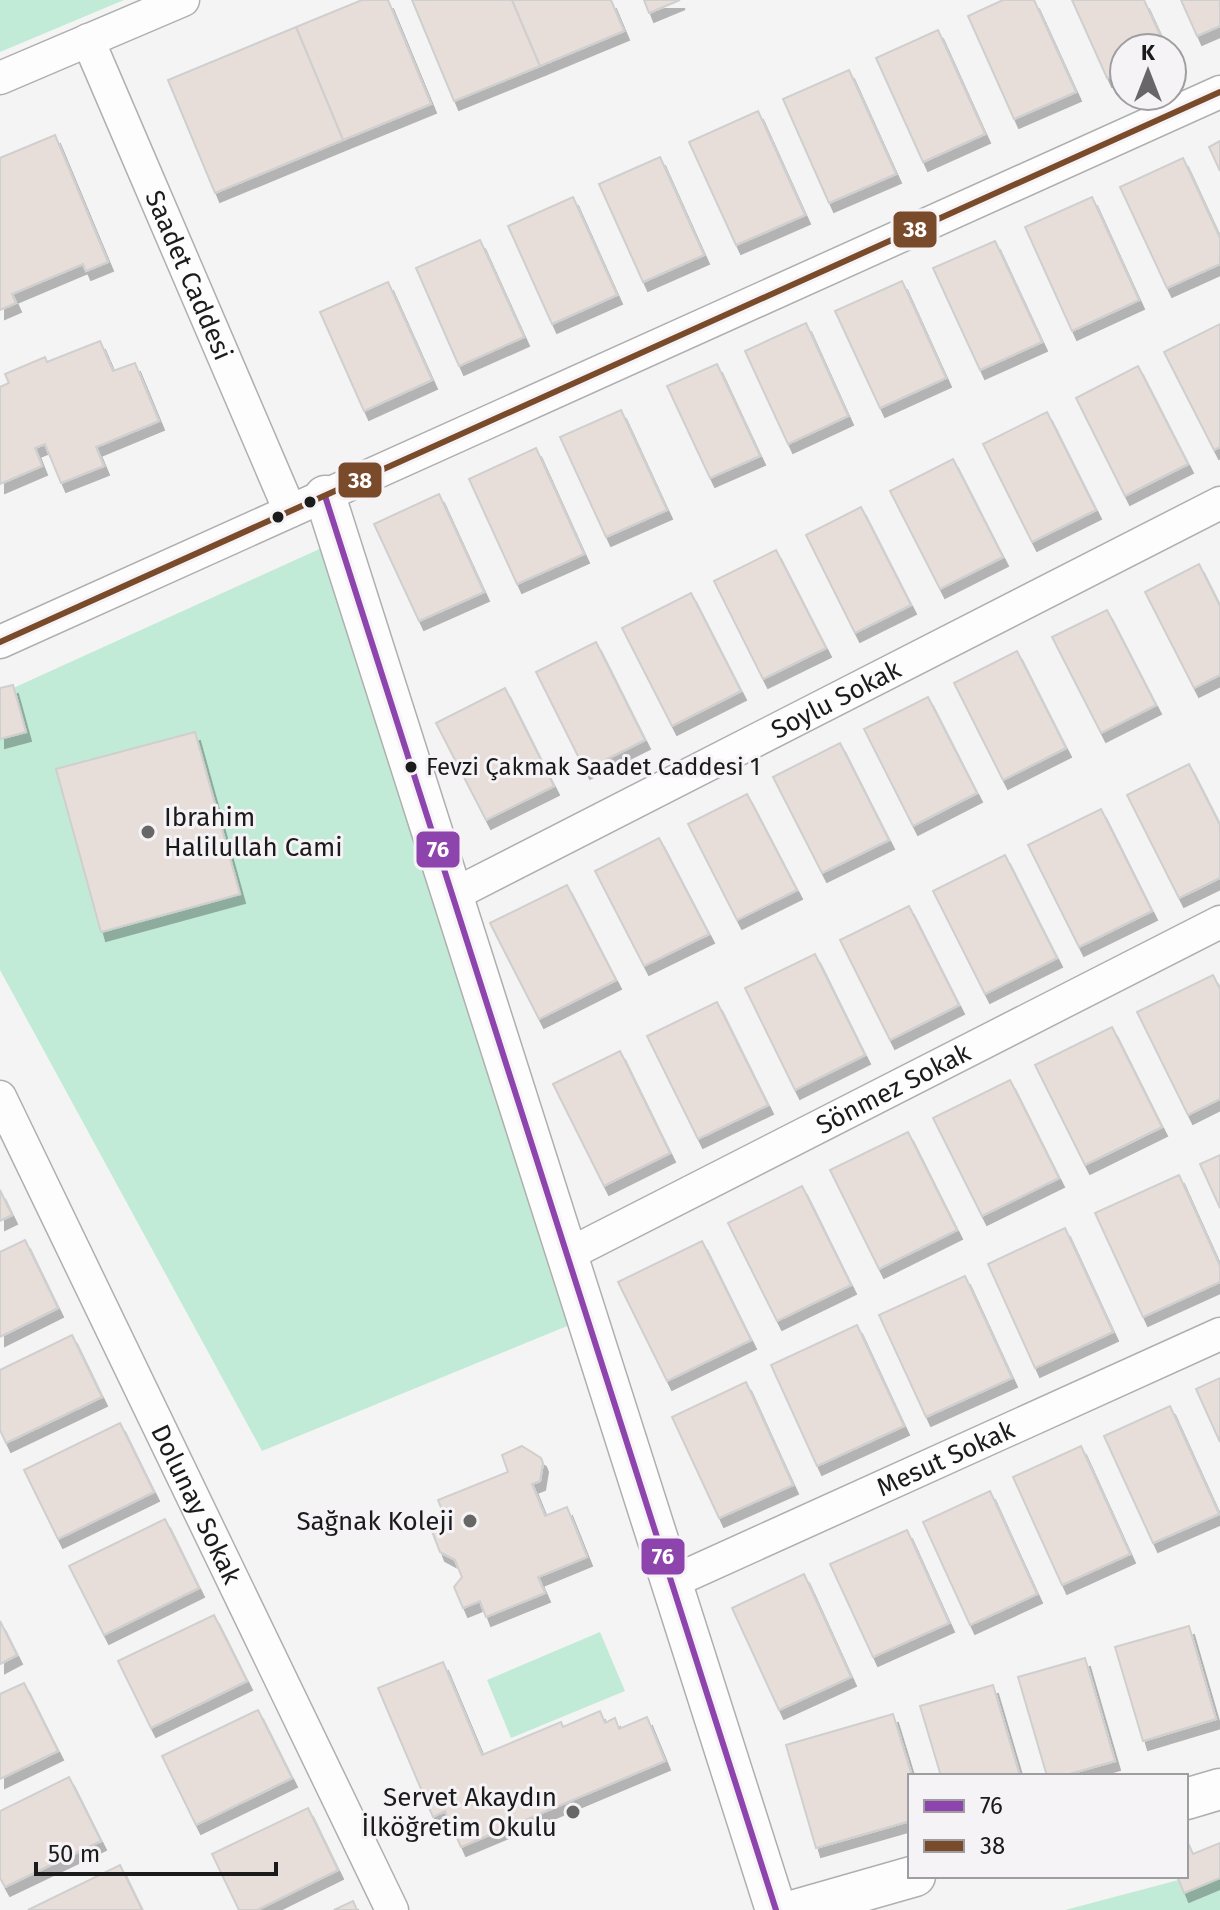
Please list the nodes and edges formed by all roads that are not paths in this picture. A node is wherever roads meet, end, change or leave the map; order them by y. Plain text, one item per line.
1 (183, 0) edge
2 (88, 40) junction
3 (0, 78) edge
4 (1220, 92) edge
5 (1220, 503) edge
6 (307, 504) junction
7 (0, 642) edge
8 (453, 895) junction
9 (1220, 922) edge
10 (0, 1097) edge
11 (567, 1255) junction
12 (1220, 1334) edge
13 (672, 1582) junction
14 (1220, 1789) edge
15 (1188, 1798) edge
16 (908, 1878) edge
17 (392, 1910) edge
18 (776, 1910) edge
19 (796, 1910) edge

1 - 2 street
2 - 3 street
2 - 6 street, Saadet Caddesi
4 - 6 street
5 - 8 street, Soylu Sokak
6 - 7 street
6 - 8 street, Saadet Caddesi
8 - 11 street, Saadet Caddesi
9 - 11 street, Sönmez Sokak
10 - 17 street, Dolunay Sokak
11 - 13 street, Saadet Caddesi
12 - 13 street, Mesut Sokak
13 - 18 street, Saadet Caddesi
14 - 15 street
16 - 19 street

